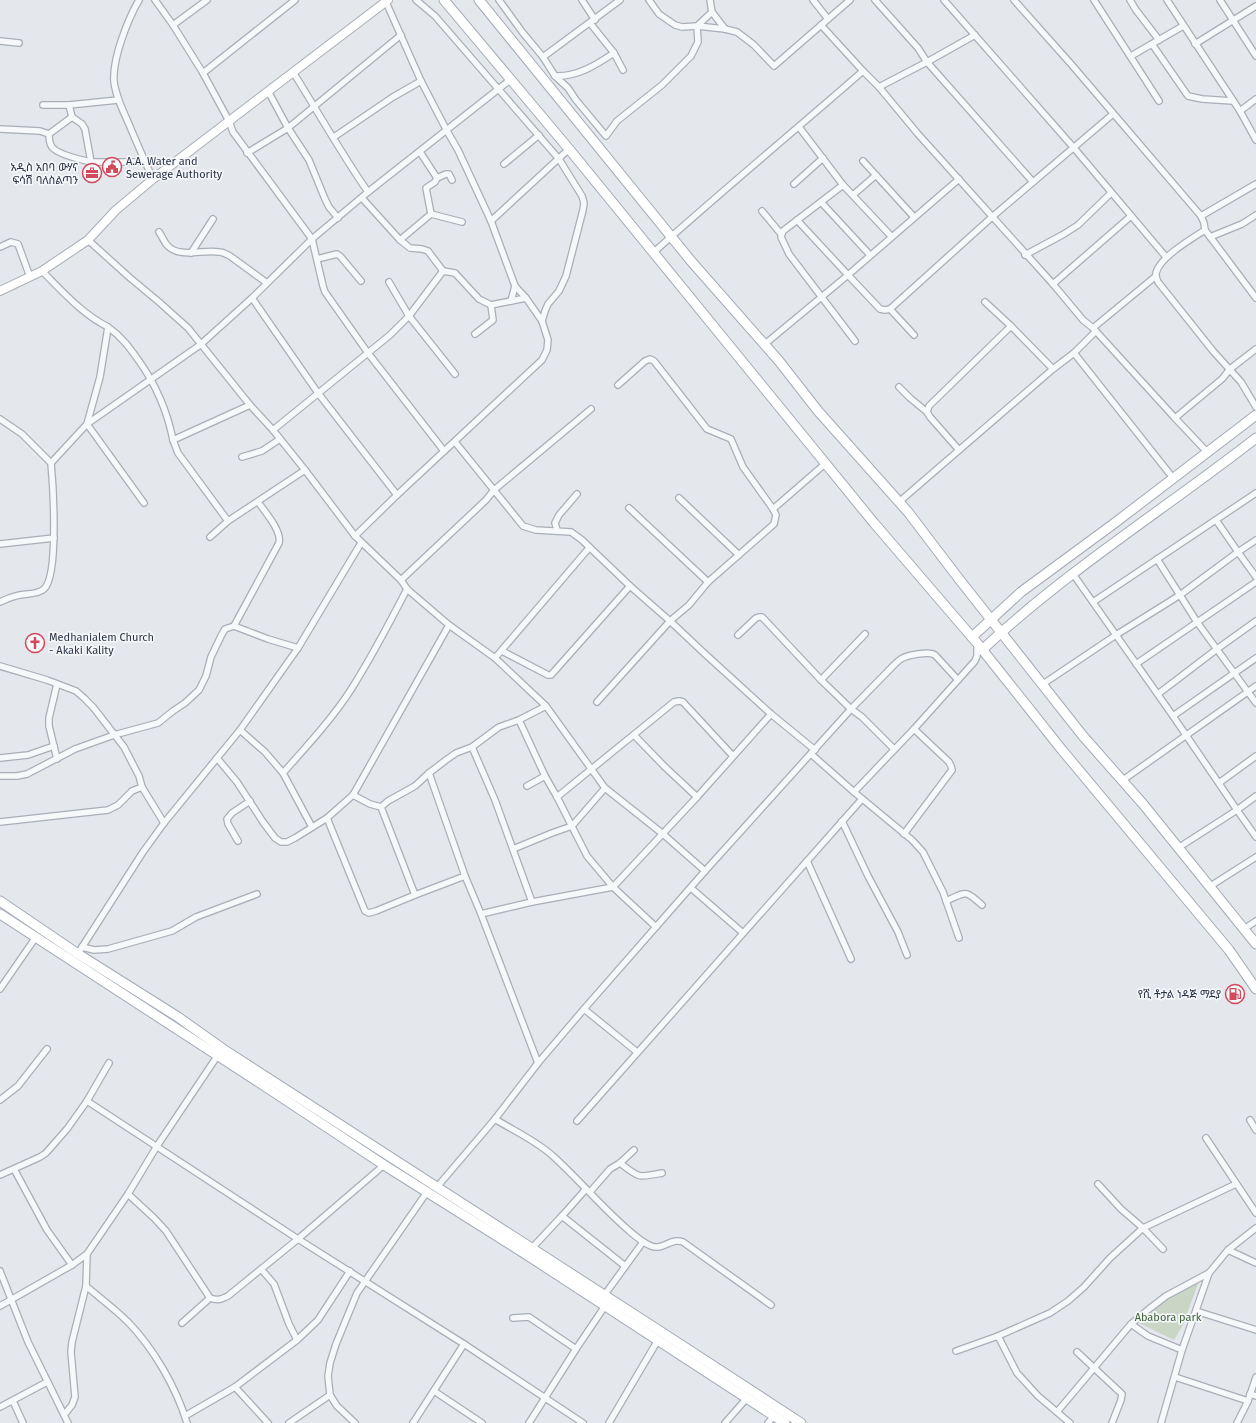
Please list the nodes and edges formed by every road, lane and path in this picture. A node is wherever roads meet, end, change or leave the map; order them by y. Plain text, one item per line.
1 (139, 0) edge
2 (155, 0) edge
3 (207, 0) edge
4 (295, 0) edge
5 (416, 0) edge
6 (444, 0) edge
7 (479, 0) edge
8 (499, 0) edge
9 (582, 0) edge
10 (620, 0) edge
11 (649, 0) edge
12 (710, 0) edge
13 (814, 0) edge
14 (850, 0) edge
15 (875, 0) edge
16 (944, 0) edge
17 (1014, 0) edge
18 (1094, 0) edge
19 (1130, 0) edge
20 (1167, 0) edge
21 (1220, 0) edge
22 (387, 1) edge
23 (1256, 6) edge
24 (712, 12) junction
25 (828, 19) junction
26 (1232, 21) junction
27 (593, 22) junction
28 (174, 25) junction
29 (821, 25) junction
30 (697, 26) junction
31 (1183, 26) junction
32 (725, 29) junction
33 (401, 35) junction
34 (975, 35) junction
35 (1159, 40) junction
36 (0, 41) edge
37 (19, 43) dead end
38 (1152, 44) junction
39 (1194, 44) junction
40 (614, 53) junction
41 (1131, 56) junction
42 (1256, 56) edge
43 (543, 57) junction
44 (927, 62) junction
45 (624, 70) dead end
46 (862, 71) junction
47 (293, 72) junction
48 (203, 73) junction
49 (555, 76) junction
50 (510, 80) junction
51 (421, 81) junction
52 (879, 87) junction
53 (499, 90) junction
54 (268, 91) junction
55 (1256, 99) edge
56 (118, 100) junction
57 (1159, 101) dead end
58 (1233, 101) junction
59 (43, 105) dead end
60 (70, 105) junction
61 (315, 107) junction
62 (1240, 111) junction
63 (1113, 114) junction
64 (72, 117) junction
65 (229, 121) junction
66 (799, 127) junction
67 (288, 128) junction
68 (0, 129) edge
69 (447, 131) junction
70 (49, 134) junction
71 (539, 135) junction
72 (334, 137) junction
73 (1256, 140) edge
74 (1074, 148) junction
75 (569, 149) junction
76 (420, 152) junction
77 (247, 153) junction
78 (823, 158) junction
79 (559, 159) junction
80 (863, 161) dead end
81 (91, 162) junction
82 (145, 162) junction
83 (504, 164) dead end
84 (876, 175) junction
85 (438, 178) junction
86 (153, 179) junction
87 (959, 179) junction
88 (452, 180) dead end
89 (1033, 182) junction
90 (794, 184) dead end
91 (1256, 184) edge
92 (843, 185) junction
93 (368, 192) junction
94 (1111, 193) junction
95 (853, 195) junction
96 (362, 198) junction
97 (821, 202) junction
98 (762, 211) dead end
99 (431, 214) junction
100 (1256, 215) edge
101 (1131, 216) junction
102 (1201, 216) junction
103 (914, 217) junction
104 (992, 217) junction
105 (338, 218) junction
106 (213, 219) dead end
107 (797, 220) junction
108 (491, 221) junction
109 (462, 222) dead end
110 (1205, 230) junction
111 (159, 232) dead end
112 (781, 234) junction
113 (672, 236) junction
114 (891, 236) junction
115 (1210, 237) junction
116 (312, 239) junction
117 (88, 240) junction
118 (400, 240) junction
119 (0, 247) edge
120 (191, 252) junction
121 (654, 252) junction
122 (870, 255) junction
123 (1025, 255) junction
124 (1166, 257) junction
125 (317, 259) junction
126 (42, 271) junction
127 (443, 271) junction
128 (848, 275) junction
129 (1156, 276) junction
130 (30, 277) junction
131 (361, 281) dead end
132 (388, 282) dead end
133 (266, 283) junction
134 (1053, 284) junction
135 (515, 286) junction
136 (0, 291) edge
137 (822, 296) junction
138 (252, 298) junction
139 (526, 298) junction
140 (1256, 298) edge
141 (511, 300) junction
142 (985, 302) dead end
143 (491, 305) junction
144 (890, 309) junction
145 (409, 316) junction
146 (542, 321) junction
147 (1011, 326) junction
148 (108, 327) junction
149 (1095, 330) junction
150 (475, 334) dead end
151 (914, 335) dead end
152 (855, 341) dead end
153 (765, 344) junction
154 (200, 345) junction
155 (1256, 350) edge
156 (368, 353) junction
157 (1074, 353) junction
158 (1053, 369) junction
159 (1230, 369) junction
160 (455, 374) dead end
161 (152, 379) junction
162 (618, 385) dead end
163 (899, 387) dead end
164 (318, 393) junction
165 (250, 405) junction
166 (1256, 407) edge
167 (591, 409) dead end
168 (927, 412) junction
169 (1256, 415) edge
170 (1175, 418) junction
171 (0, 419) edge
172 (88, 424) junction
173 (273, 430) junction
174 (1256, 438) edge
175 (280, 439) junction
176 (173, 440) junction
177 (454, 442) junction
178 (959, 450) junction
179 (444, 451) junction
180 (1206, 452) junction
181 (242, 457) dead end
182 (51, 463) junction
183 (826, 463) junction
184 (305, 470) junction
185 (1173, 478) junction
186 (494, 490) junction
187 (1256, 493) edge
188 (577, 494) dead end
189 (397, 495) junction
190 (679, 498) dead end
191 (258, 502) junction
192 (899, 502) junction
193 (144, 503) dead end
194 (629, 508) dead end
195 (773, 509) junction
196 (1216, 520) junction
197 (228, 521) junction
198 (557, 530) junction
199 (355, 536) junction
200 (210, 537) dead end
201 (54, 538) junction
202 (1256, 540) edge
203 (361, 543) junction
204 (0, 544) edge
205 (590, 548) junction
206 (1238, 552) junction
207 (739, 555) junction
208 (1157, 560) junction
209 (1073, 574) junction
210 (1256, 577) edge
211 (400, 580) junction
212 (708, 582) junction
213 (1256, 582) edge
214 (630, 586) junction
215 (408, 589) junction
216 (1180, 595) junction
217 (0, 602) edge
218 (1093, 602) junction
219 (991, 620) junction
220 (670, 621) junction
221 (1256, 621) edge
222 (1197, 622) junction
223 (449, 625) junction
224 (234, 626) junction
225 (1001, 632) junction
226 (865, 634) dead end
227 (738, 635) dead end
228 (1116, 635) junction
229 (977, 643) junction
230 (298, 648) junction
231 (1217, 648) junction
232 (502, 651) junction
233 (495, 658) junction
234 (1256, 658) edge
235 (1136, 664) junction
236 (0, 666) edge
237 (1235, 672) junction
238 (820, 680) junction
239 (958, 680) junction
240 (57, 684) junction
241 (1042, 684) junction
242 (1256, 686) edge
243 (1248, 692) junction
244 (1158, 694) junction
245 (597, 702) dead end
246 (1256, 703) edge
247 (546, 706) junction
248 (851, 709) junction
249 (771, 714) junction
250 (1173, 716) junction
251 (519, 720) junction
252 (914, 728) junction
253 (240, 730) junction
254 (114, 735) junction
255 (634, 735) junction
256 (1185, 735) junction
257 (54, 746) junction
258 (472, 747) junction
259 (894, 749) junction
260 (813, 752) junction
261 (733, 756) junction
262 (1256, 756) edge
263 (0, 758) edge
264 (217, 758) junction
265 (57, 759) junction
266 (592, 769) junction
267 (283, 773) junction
268 (429, 773) junction
269 (0, 776) edge
270 (545, 776) junction
271 (1122, 780) junction
272 (1219, 783) junction
273 (527, 786) dead end
274 (142, 787) junction
275 (605, 788) junction
276 (854, 792) junction
277 (353, 795) junction
278 (1256, 796) edge
279 (557, 797) junction
280 (697, 797) junction
281 (862, 799) junction
282 (250, 801) junction
283 (381, 807) junction
284 (1237, 810) junction
285 (327, 818) junction
286 (842, 821) junction
287 (0, 822) edge
288 (164, 823) junction
289 (572, 826) junction
290 (312, 827) junction
291 (663, 834) junction
292 (904, 834) junction
293 (1256, 837) edge
294 (238, 841) dead end
295 (1178, 848) junction
296 (513, 849) junction
297 (1256, 857) edge
298 (807, 861) junction
299 (705, 871) junction
300 (464, 876) junction
301 (1209, 886) junction
302 (613, 887) junction
303 (691, 888) junction
304 (257, 894) dead end
305 (415, 895) junction
306 (946, 900) junction
307 (0, 901) edge
308 (532, 902) junction
309 (982, 905) dead end
310 (0, 914) edge
311 (481, 914) junction
312 (1256, 921) edge
313 (656, 927) junction
314 (1244, 929) junction
315 (743, 933) junction
316 (36, 937) junction
317 (958, 938) dead end
318 (1256, 944) edge
319 (78, 954) junction
320 (907, 955) dead end
321 (851, 959) dead end
322 (0, 989) edge
323 (1256, 989) edge
324 (584, 1009) junction
325 (47, 1049) dead end
326 (637, 1052) junction
327 (218, 1056) junction
328 (109, 1063) dead end
329 (538, 1063) junction
330 (0, 1100) edge
331 (87, 1101) junction
332 (495, 1119) junction
333 (1250, 1120) dead end
334 (577, 1121) dead end
335 (1256, 1130) edge
336 (1206, 1138) dead end
337 (157, 1146) junction
338 (634, 1150) dead end
339 (620, 1163) junction
340 (384, 1165) junction
341 (14, 1169) junction
342 (662, 1173) dead end
343 (0, 1176) edge
344 (1098, 1184) dead end
345 (1236, 1184) junction
346 (437, 1187) junction
347 (588, 1190) junction
348 (427, 1192) junction
349 (128, 1194) junction
350 (1256, 1213) edge
351 (562, 1216) junction
352 (1143, 1228) junction
353 (1256, 1228) edge
354 (298, 1239) junction
355 (643, 1242) junction
356 (532, 1248) junction
357 (1163, 1249) dead end
358 (1228, 1250) junction
359 (87, 1254) junction
360 (1256, 1263) edge
361 (72, 1265) junction
362 (625, 1266) junction
363 (261, 1268) junction
364 (0, 1271) edge
365 (350, 1271) junction
366 (1209, 1273) junction
367 (366, 1281) junction
368 (86, 1286) junction
369 (210, 1298) junction
370 (12, 1300) junction
371 (605, 1300) junction
372 (771, 1305) dead end
373 (0, 1306) edge
374 (1196, 1311) junction
375 (513, 1318) dead end
376 (182, 1323) dead end
377 (1131, 1324) junction
378 (1256, 1330) edge
379 (998, 1336) junction
380 (297, 1340) junction
381 (658, 1340) junction
382 (464, 1344) junction
383 (576, 1349) junction
384 (1182, 1350) junction
385 (956, 1351) dead end
386 (1077, 1352) dead end
387 (1096, 1368) junction
388 (1175, 1377) junction
389 (1256, 1377) edge
390 (47, 1382) junction
391 (234, 1386) junction
392 (434, 1391) junction
393 (330, 1395) junction
394 (1253, 1395) edge
395 (545, 1398) junction
396 (747, 1398) junction
397 (1248, 1400) junction
398 (13, 1401) junction
399 (0, 1407) edge
400 (1057, 1412) junction
401 (64, 1415) junction
402 (185, 1416) junction
403 (771, 1419) edge
404 (23, 1423) edge
405 (68, 1423) edge
406 (186, 1423) edge
407 (268, 1423) edge
408 (289, 1423) edge
409 (355, 1423) edge
410 (413, 1423) edge
411 (482, 1423) edge
412 (529, 1423) edge
413 (583, 1423) edge
414 (609, 1423) edge
415 (725, 1423) edge
416 (785, 1423) edge
417 (801, 1423) edge
418 (1070, 1423) edge
419 (1112, 1423) edge
420 (1161, 1423) edge
421 (1237, 1423) edge

1 - 56 street
2 - 28 street
3 - 28 street
4 - 48 street
5 - 53 street
6 - 50 main road
7 - 113 main road
8 - 43 street
9 - 27 street
10 - 27 street
11 - 30 street
12 - 24 street
13 - 25 street
14 - 25 street
15 - 44 street
16 - 34 street
17 - 63 street
18 - 41 street
19 - 35 street
20 - 31 street
21 - 26 street
22 - 33 street
22 - 47 main road
23 - 26 street
24 - 30 street
24 - 32 street
25 - 29 street
26 - 39 street
26 - 42 street
27 - 40 street
27 - 43 street
28 - 48 street
29 - 32 street
29 - 46 street
30 - 32 street
30 - 49 street
31 - 35 street
31 - 39 street
33 - 51 street
33 - 61 street
34 - 44 street
34 - 74 street
35 - 38 street
36 - 37 street
38 - 41 street
38 - 58 street
39 - 58 street
40 - 45 street
40 - 49 street
41 - 57 street
43 - 49 street
44 - 52 street
44 - 89 street
46 - 52 street
46 - 66 street
47 - 54 main road
47 - 61 street
48 - 65 street
50 - 53 street
50 - 75 main road
51 - 69 street
51 - 72 street
52 - 87 street
53 - 69 street
53 - 71 street
54 - 65 main road
54 - 67 street
55 - 62 street
56 - 60 street
56 - 82 street
58 - 62 street
59 - 60 street
60 - 64 street
61 - 67 street
61 - 72 street
62 - 73 street
63 - 74 street
63 - 102 street
64 - 70 street
64 - 81 street
65 - 77 street
65 - 86 main road
66 - 78 street
66 - 113 street
67 - 77 street
67 - 105 street
68 - 70 street
69 - 76 street
69 - 108 street
70 - 81 street
71 - 79 street
71 - 83 street
72 - 93 street
74 - 89 street
74 - 94 street
75 - 79 street
75 - 121 main road
76 - 85 street
76 - 93 street
77 - 116 street
78 - 90 street
78 - 92 street
79 - 108 street
79 - 146 street
80 - 84 street
81 - 82 street
82 - 86 street
84 - 95 street
84 - 103 street
85 - 88 street
85 - 99 street
86 - 117 main road
87 - 103 street
87 - 104 street
89 - 104 street
91 - 102 street
92 - 95 street
92 - 97 street
93 - 96 street
94 - 101 street
94 - 123 street
95 - 114 street
96 - 105 street
96 - 118 street
97 - 107 street
97 - 122 street
98 - 112 street
99 - 109 street
99 - 118 street
100 - 115 street
101 - 124 street
101 - 134 street
102 - 110 street
103 - 114 street
104 - 123 street
104 - 144 street
105 - 116 street
106 - 120 street
107 - 112 street
107 - 128 street
108 - 135 street
110 - 115 street
110 - 124 street
111 - 120 street
112 - 137 street
113 - 121 street
113 - 153 main road
114 - 122 street
115 - 140 street
116 - 125 street
116 - 133 street
117 - 126 main road
117 - 154 street
118 - 127 street
119 - 130 street
120 - 133 street
121 - 183 main road
122 - 128 street
123 - 134 street
124 - 129 street
125 - 131 street
125 - 156 street
126 - 130 main road
126 - 148 street
127 - 143 street
127 - 145 street
128 - 137 street
128 - 144 street
129 - 149 street
129 - 159 street
130 - 136 main road
132 - 145 street
133 - 138 street
134 - 149 street
135 - 139 street
135 - 141 street
137 - 152 street
137 - 153 street
138 - 154 street
138 - 164 street
139 - 141 street
139 - 146 street
141 - 143 street
142 - 147 street
143 - 150 street
144 - 151 street
145 - 156 street
145 - 160 street
146 - 177 street
147 - 158 street
147 - 168 street
148 - 161 street
148 - 172 street
149 - 157 street
149 - 170 street
153 - 192 main road
154 - 161 street
154 - 165 street
155 - 159 street
156 - 164 street
156 - 179 street
157 - 158 street
157 - 185 street
158 - 178 street
159 - 166 street
159 - 170 street
161 - 172 street
161 - 176 street
162 - 195 street
163 - 168 street
164 - 173 street
164 - 189 street
165 - 173 street
165 - 176 street
167 - 186 street
168 - 178 street
169 - 180 main road
170 - 180 street
171 - 182 street
172 - 182 street
172 - 193 street
173 - 175 street
174 - 209 main road
175 - 181 street
175 - 184 street
176 - 197 street
177 - 179 street
177 - 186 street
178 - 192 street
179 - 189 street
180 - 185 main road
182 - 201 street
183 - 195 street
183 - 229 main road
184 - 191 street
184 - 199 street
185 - 219 main road
186 - 198 street
186 - 211 street
187 - 196 street
188 - 198 street
189 - 199 street
190 - 207 street
191 - 197 street
191 - 224 street
192 - 219 main road
194 - 212 street
195 - 207 street
196 - 206 street
196 - 208 street
197 - 200 street
198 - 205 street
199 - 203 street
201 - 204 street
201 - 217 street
202 - 206 street
203 - 211 street
203 - 230 street
205 - 214 street
205 - 232 street
206 - 210 street
206 - 216 street
207 - 212 street
208 - 216 street
208 - 218 street
209 - 218 street
209 - 225 main road
211 - 215 street
212 - 220 street
213 - 222 street
214 - 220 street
214 - 232 street
215 - 223 street
215 - 267 street
216 - 222 street
216 - 228 street
218 - 228 street
219 - 225 main road
219 - 229 main road
220 - 245 street
220 - 249 street
221 - 231 street
222 - 231 street
222 - 235 street
223 - 233 street
223 - 277 street
224 - 230 street
224 - 254 street
225 - 229 main road
225 - 241 main road
226 - 238 street
227 - 238 street
228 - 235 street
228 - 241 street
229 - 239 street
229 - 323 main road
230 - 253 street
231 - 237 street
231 - 244 street
232 - 233 street
233 - 247 street
234 - 237 street
235 - 244 street
236 - 240 street
237 - 243 street
237 - 250 street
238 - 248 street
239 - 248 street
239 - 252 street
240 - 254 street
240 - 257 street
241 - 271 main road
242 - 243 street
243 - 246 street
243 - 256 street
244 - 250 street
247 - 251 street
247 - 266 street
248 - 259 street
248 - 260 street
249 - 260 street
249 - 261 street
250 - 256 street
251 - 258 street
251 - 270 street
252 - 259 street
252 - 292 street
253 - 264 street
253 - 267 street
254 - 265 street
254 - 274 street
255 - 261 street
255 - 266 street
255 - 280 street
256 - 271 street
256 - 272 street
257 - 263 street
257 - 265 street
258 - 268 street
258 - 296 street
259 - 276 street
260 - 276 street
260 - 299 street
261 - 280 street
262 - 272 street
264 - 282 street
264 - 288 street
265 - 269 street
266 - 275 street
266 - 279 street
267 - 290 street
268 - 283 street
268 - 300 street
270 - 273 street
270 - 279 street
271 - 295 main road
272 - 284 street
274 - 287 street
274 - 288 street
275 - 289 street
275 - 291 street
276 - 281 street
277 - 283 street
277 - 285 street
278 - 284 street
279 - 289 street
280 - 291 street
281 - 286 street
281 - 292 street
282 - 290 street
282 - 294 street
283 - 305 street
284 - 293 street
284 - 295 street
285 - 290 street
285 - 305 street
286 - 298 street
286 - 320 street
288 - 319 street
289 - 296 street
289 - 302 street
291 - 299 street
291 - 302 street
292 - 306 street
295 - 301 main road
296 - 308 street
297 - 301 street
298 - 315 street
298 - 321 street
299 - 303 street
300 - 305 street
300 - 311 street
301 - 314 main road
302 - 308 street
302 - 313 street
303 - 313 street
303 - 315 street
304 - 319 street
306 - 309 street
306 - 317 street
307 - 319 main road
308 - 311 street
310 - 316 main road
311 - 329 street
312 - 314 street
313 - 324 street
314 - 318 main road
315 - 326 street
316 - 319 main road
316 - 322 street
319 - 327 main road
319 - 346 main road
324 - 326 street
324 - 329 street
325 - 330 street
326 - 334 street
327 - 337 street
327 - 340 main road
328 - 331 street
329 - 332 street
331 - 337 street
331 - 341 street
332 - 346 street
332 - 347 street
333 - 335 street
336 - 345 street
337 - 349 street
337 - 354 street
338 - 339 street
339 - 342 street
339 - 347 street
340 - 348 main road
340 - 354 street
341 - 343 street
341 - 361 street
344 - 352 street
345 - 350 street
345 - 352 street
346 - 356 main road
347 - 351 street
347 - 355 street
348 - 367 street
348 - 371 main road
349 - 359 street
349 - 369 street
351 - 356 street
351 - 362 street
352 - 357 street
352 - 379 street
353 - 358 street
354 - 363 street
354 - 365 street
355 - 362 street
355 - 372 street
356 - 371 main road
358 - 360 street
358 - 366 street
359 - 361 street
359 - 368 street
361 - 370 street
362 - 371 street
363 - 369 street
363 - 380 street
364 - 370 street
365 - 367 street
365 - 380 street
366 - 374 street
366 - 377 street
367 - 382 street
367 - 393 street
368 - 401 street
368 - 402 street
369 - 376 street
370 - 373 street
370 - 390 street
371 - 381 main road
371 - 383 street
371 - 417 main road
374 - 378 street
374 - 384 street
375 - 383 street
377 - 384 street
377 - 387 street
379 - 385 street
379 - 400 street
380 - 391 street
381 - 396 main road
381 - 414 street
382 - 392 street
382 - 395 street
383 - 395 street
384 - 388 street
386 - 387 street
387 - 400 street
387 - 419 street
388 - 397 street
388 - 420 street
389 - 394 street
390 - 398 street
390 - 401 street
391 - 402 street
391 - 407 street
392 - 410 street
392 - 411 street
393 - 408 street
393 - 409 street
394 - 397 street
395 - 412 street
395 - 413 street
396 - 403 main road
396 - 415 street
397 - 421 street
398 - 399 street
398 - 404 street
400 - 418 street
401 - 405 street
402 - 406 street
403 - 416 main road

